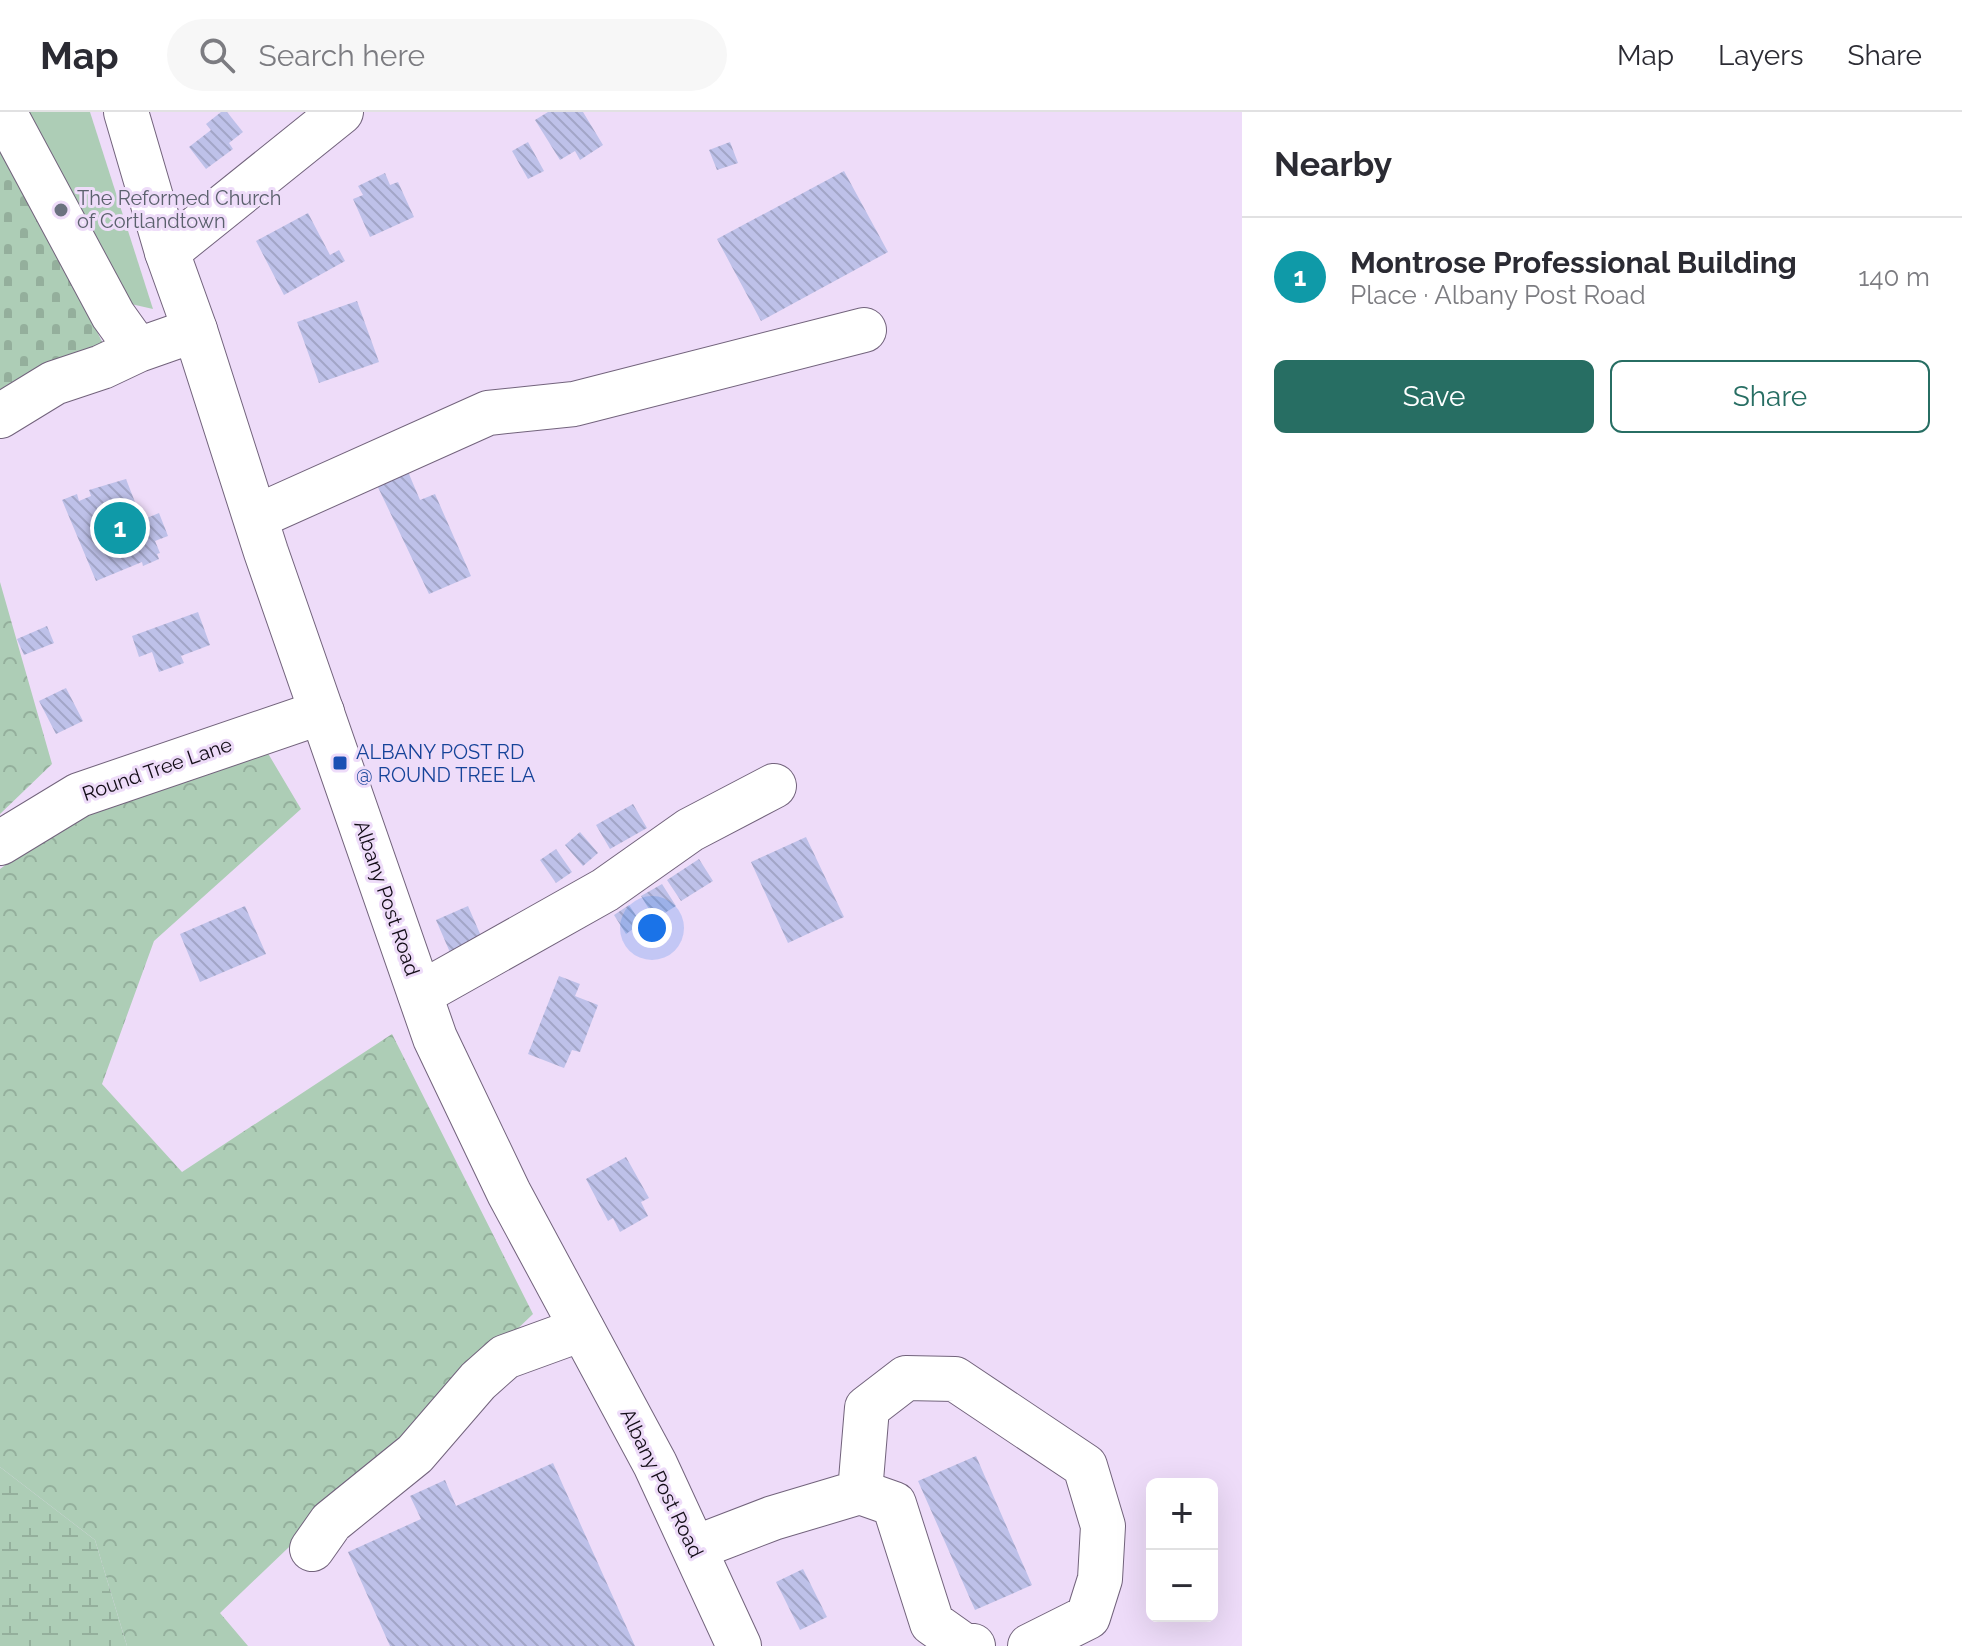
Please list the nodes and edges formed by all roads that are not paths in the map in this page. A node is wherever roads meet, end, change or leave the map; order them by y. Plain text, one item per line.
1 (4, 112) edge
2 (126, 112) edge
3 (341, 112) edge
4 (167, 252) junction
5 (195, 330) junction
6 (864, 330) dead end
7 (138, 350) junction
8 (0, 416) edge
9 (256, 517) junction
10 (322, 712) junction
11 (774, 786) dead end
12 (0, 843) edge
13 (420, 994) junction
14 (582, 1329) junction
15 (860, 1492) junction
16 (695, 1548) junction
17 (312, 1549) dead end
18 (739, 1646) edge
19 (973, 1646) edge
20 (1030, 1646) edge

1 - 7 main road
2 - 4 main road, Albany Post Road
3 - 4 main road
4 - 5 main road, Albany Post Road
5 - 7 main road
5 - 9 main road, Albany Post Road
6 - 9 main road
7 - 8 main road
9 - 10 main road, Albany Post Road
10 - 12 main road, Round Tree Lane
10 - 13 main road, Albany Post Road
11 - 13 main road
13 - 14 main road, Albany Post Road
14 - 16 main road, Albany Post Road
14 - 17 main road
15 - 16 main road
15 - 19 main road
15 - 20 main road
16 - 18 main road, Albany Post Road

